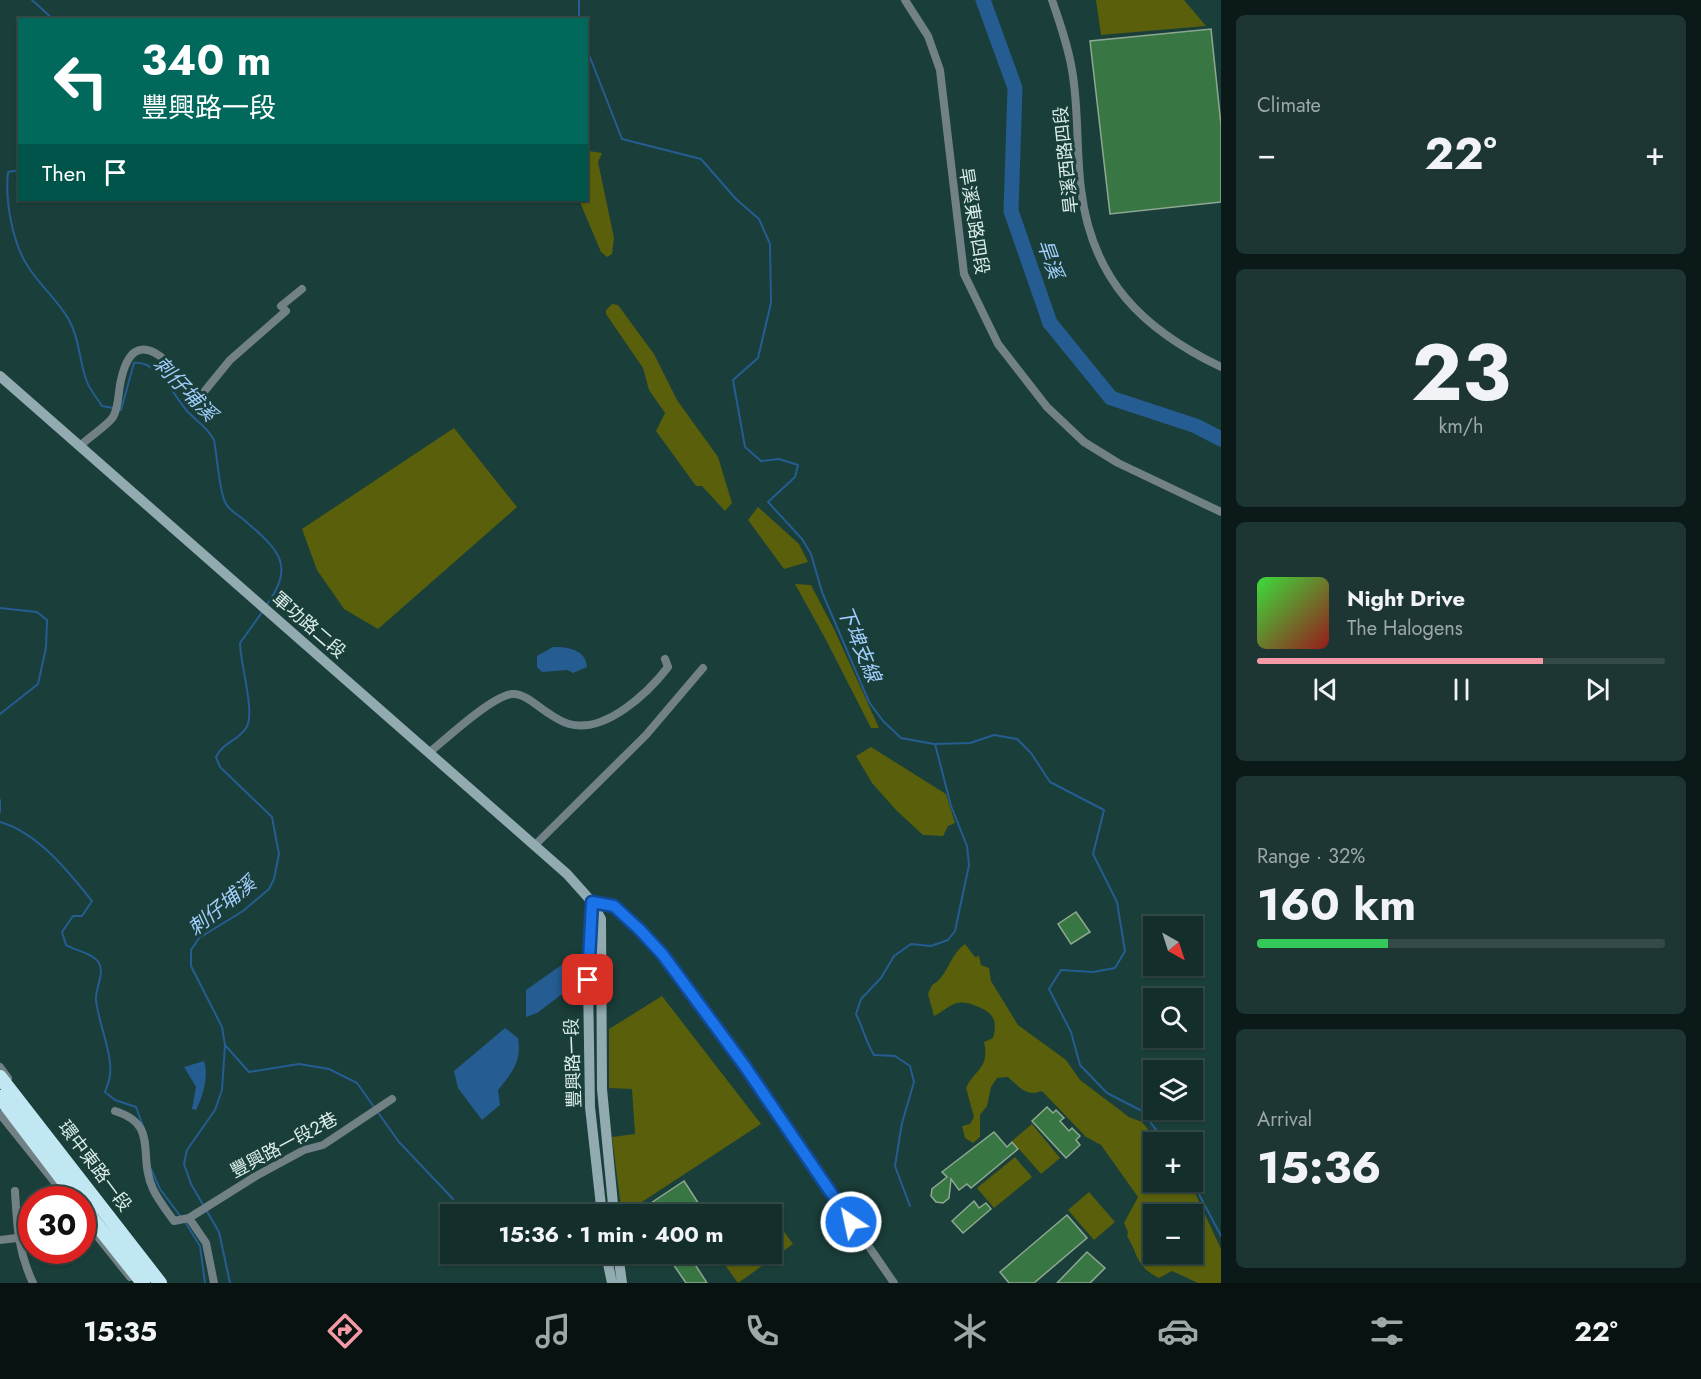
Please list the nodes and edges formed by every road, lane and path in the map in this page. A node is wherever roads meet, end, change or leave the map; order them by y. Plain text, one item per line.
1 (905, 0) edge
2 (1052, 0) edge
3 (302, 289) dead end
4 (1221, 367) edge
5 (0, 376) edge
6 (81, 445) junction
7 (1221, 512) edge
8 (665, 659) dead end
9 (703, 668) dead end
10 (430, 752) junction
11 (535, 845) junction
12 (592, 902) junction
13 (0, 1067) edge
14 (0, 1077) edge
15 (0, 1097) edge
16 (392, 1099) dead end
17 (115, 1111) dead end
18 (0, 1114) edge
19 (58, 1186) edge
20 (67, 1186) edge
21 (15, 1191) dead end
22 (601, 1204) edge
23 (613, 1204) edge
24 (189, 1218) junction
25 (96, 1224) edge
26 (96, 1234) edge
27 (17, 1238) junction
28 (0, 1240) edge
29 (608, 1264) edge
30 (619, 1264) edge
31 (33, 1283) edge
32 (135, 1283) edge
33 (143, 1283) edge
34 (160, 1283) edge
35 (167, 1283) edge
36 (214, 1283) edge
37 (612, 1283) edge
38 (622, 1283) edge
39 (894, 1283) edge

1 - 7 street, 旱溪東路四段
2 - 4 street, 旱溪西路四段
3 - 6 street
5 - 6 main road, 軍功路二段
6 - 10 main road, 軍功路二段
8 - 10 street
9 - 11 street
10 - 11 main road, 軍功路二段
11 - 12 main road, 軍功路二段
12 - 22 main road, 豐興路一段
12 - 23 main road, 豐興路一段
12 - 39 street
13 - 35 street, 環中東路一段
14 - 34 highway
15 - 20 highway
16 - 24 street, 豐興路一段2巷
17 - 24 street
18 - 19 street
21 - 27 street
24 - 36 street
25 - 33 highway
26 - 32 street
27 - 28 street
27 - 31 street
29 - 37 main road
30 - 38 main road

